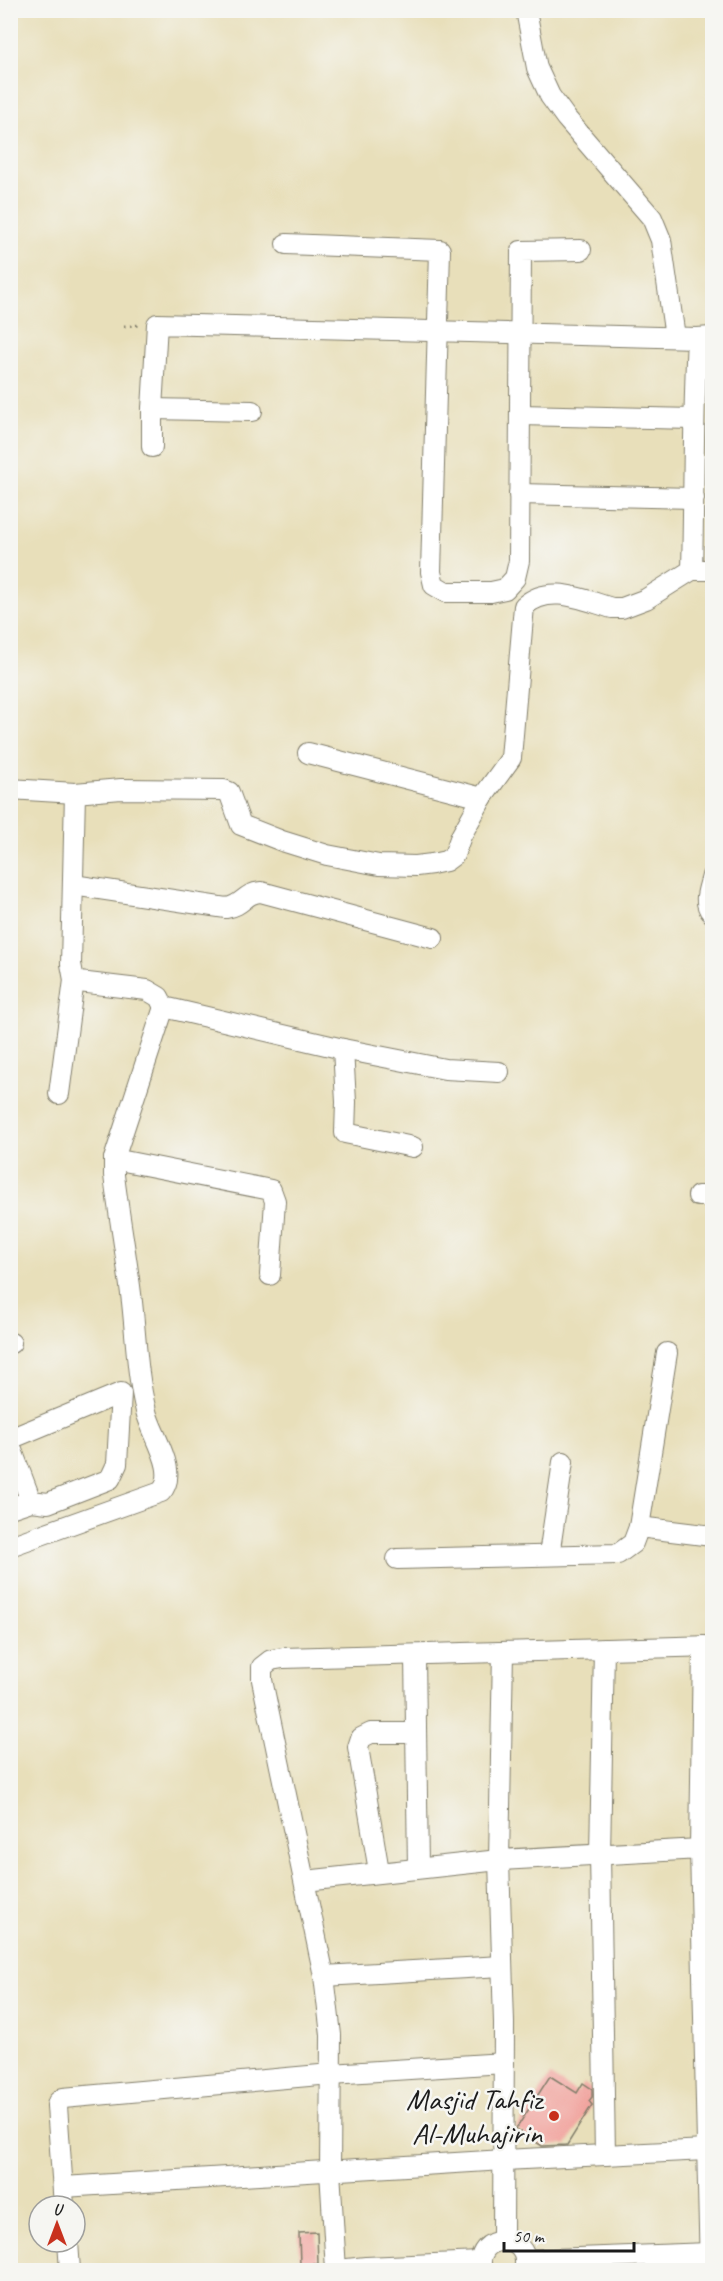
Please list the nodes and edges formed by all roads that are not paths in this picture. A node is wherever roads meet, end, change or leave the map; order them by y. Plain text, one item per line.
1 (526, 10) edge
2 (286, 244) dead end
3 (581, 250) dead end
4 (439, 332) junction
5 (521, 332) junction
6 (675, 337) junction
7 (705, 337) edge
8 (152, 409) junction
9 (252, 411) dead end
10 (520, 415) junction
11 (693, 419) junction
12 (152, 447) dead end
13 (519, 494) junction
14 (694, 498) junction
15 (692, 570) junction
16 (712, 570) edge
17 (308, 753) dead end
18 (10, 789) edge
19 (75, 793) junction
20 (482, 798) junction
21 (712, 876) edge
22 (73, 885) junction
23 (712, 913) edge
24 (433, 938) dead end
25 (74, 980) junction
26 (164, 1007) junction
27 (343, 1049) junction
28 (499, 1072) dead end
29 (59, 1094) dead end
30 (413, 1148) dead end
31 (114, 1159) junction
32 (270, 1275) dead end
33 (667, 1353) dead end
34 (10, 1439) edge
35 (10, 1445) edge
36 (563, 1462) dead end
37 (31, 1501) junction
38 (10, 1508) edge
39 (639, 1527) junction
40 (712, 1536) edge
41 (10, 1546) edge
42 (549, 1555) junction
43 (397, 1559) dead end
44 (708, 1646) edge
45 (604, 1649) junction
46 (503, 1652) junction
47 (415, 1655) junction
48 (416, 1733) junction
49 (700, 1849) junction
50 (600, 1854) junction
51 (499, 1860) junction
52 (418, 1868) junction
53 (379, 1871) junction
54 (304, 1881) junction
55 (501, 1966) junction
56 (324, 1976) junction
57 (504, 2063) junction
58 (331, 2074) junction
59 (706, 2150) junction
60 (605, 2155) junction
61 (504, 2160) junction
62 (330, 2171) junction
63 (710, 2174) edge
64 (64, 2194) edge
65 (87, 2195) edge
66 (503, 2240) junction
67 (69, 2254) edge
68 (710, 2262) edge
69 (524, 2265) edge
70 (481, 2266) edge
71 (70, 2271) edge
72 (337, 2271) edge

1 - 6 street
2 - 4 street
3 - 5 street
4 - 5 street
4 - 8 street
4 - 13 street
5 - 6 street
5 - 10 street
6 - 7 street
7 - 11 street
8 - 9 street
8 - 12 street
10 - 11 street
10 - 13 street
11 - 14 street
13 - 14 street
14 - 15 street
15 - 16 street
15 - 20 street
17 - 20 street
18 - 19 street
19 - 20 street
19 - 22 street
21 - 23 street
22 - 24 street
22 - 25 street
25 - 26 street
25 - 29 street
26 - 27 street
26 - 31 street
27 - 28 street
27 - 30 street
31 - 32 street
31 - 41 street
33 - 39 street
34 - 37 street
35 - 37 street
36 - 42 street
37 - 38 street
39 - 40 street
39 - 42 street
42 - 43 street
44 - 45 street
44 - 49 street
45 - 46 street
45 - 50 street
46 - 47 street
46 - 51 street
47 - 48 street
47 - 54 street
48 - 52 street
48 - 53 street
49 - 50 street
49 - 59 street
50 - 51 street
50 - 60 street
51 - 52 street
51 - 55 street
52 - 53 street
53 - 54 street
54 - 56 street
55 - 56 street
55 - 57 street
56 - 58 street
57 - 58 street
57 - 61 street
58 - 62 street
58 - 64 street
59 - 60 street
59 - 63 street
60 - 61 street
61 - 62 street
61 - 66 street
62 - 65 street
62 - 72 street
63 - 68 street
66 - 69 street
66 - 70 street
67 - 71 street
68 - 69 street
70 - 72 street

